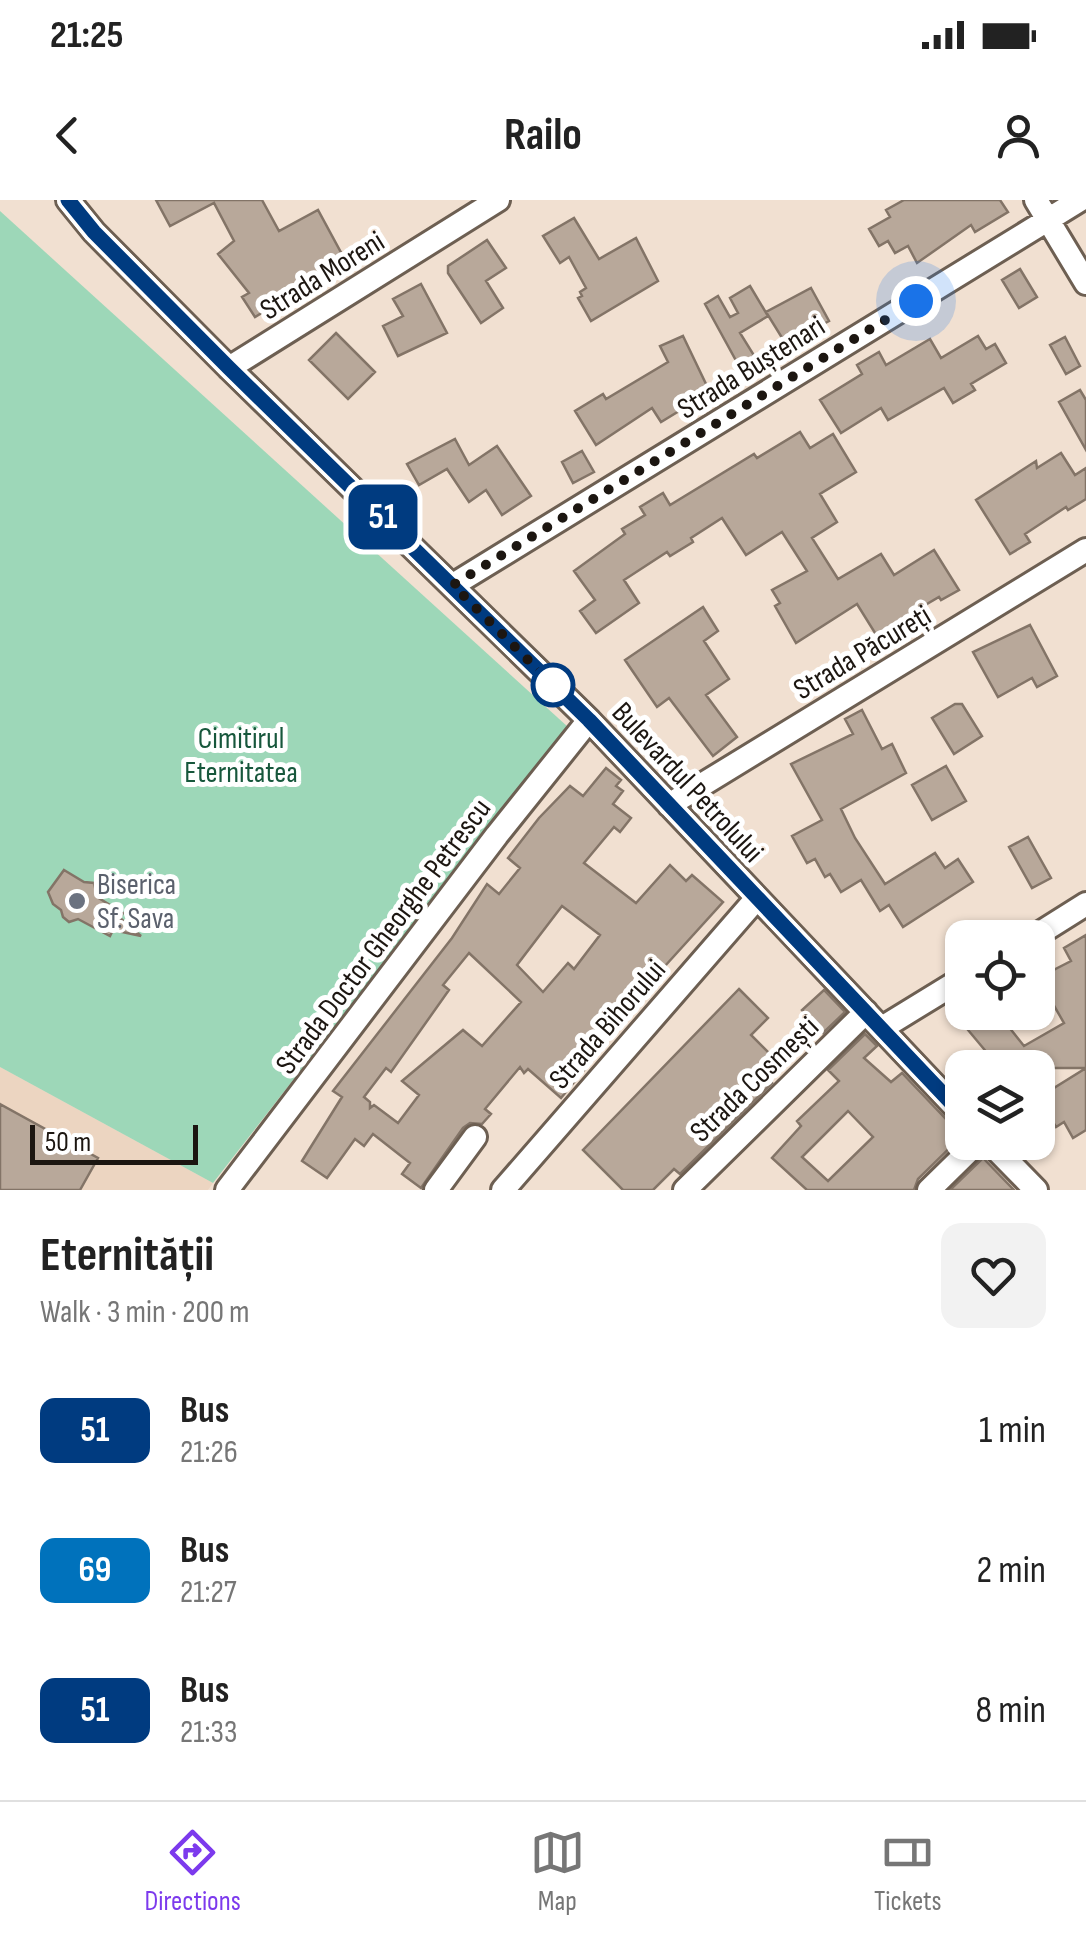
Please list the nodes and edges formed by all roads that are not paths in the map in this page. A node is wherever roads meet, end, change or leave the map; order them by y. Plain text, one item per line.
1 (68, 200) edge
2 (498, 200) edge
3 (1080, 200) edge
4 (1042, 210) edge
5 (1086, 283) edge
6 (229, 368) junction
7 (1086, 550) edge
8 (453, 585) junction
9 (589, 720) junction
10 (669, 805) junction
11 (757, 898) junction
12 (1086, 904) edge
13 (1055, 924) edge
14 (945, 988) edge
15 (874, 1020) junction
16 (945, 1096) edge
17 (474, 1137) dead end
18 (960, 1160) edge
19 (1007, 1160) edge
20 (227, 1190) edge
21 (436, 1190) edge
22 (503, 1190) edge
23 (685, 1190) edge
24 (929, 1190) edge
25 (1036, 1190) edge

1 - 6 street, Bulevardul Petrolului
2 - 6 street, Strada Moreni
3 - 4 street, Strada Buștenari
4 - 5 street
4 - 8 street, Strada Buștenari
6 - 8 street, Bulevardul Petrolului
7 - 10 street, Strada Păcureți
8 - 9 street, Bulevardul Petrolului
9 - 10 street, Bulevardul Petrolului
9 - 20 street, Strada Doctor Gheorghe Petrescu
10 - 11 street, Bulevardul Petrolului
11 - 15 street, Bulevardul Petrolului
11 - 22 street, Strada Bihorului
12 - 13 street
14 - 15 street, Strada Cosmești
15 - 16 street, Bulevardul Petrolului
15 - 23 street, Strada Cosmești
17 - 21 street
18 - 24 street
19 - 25 street

